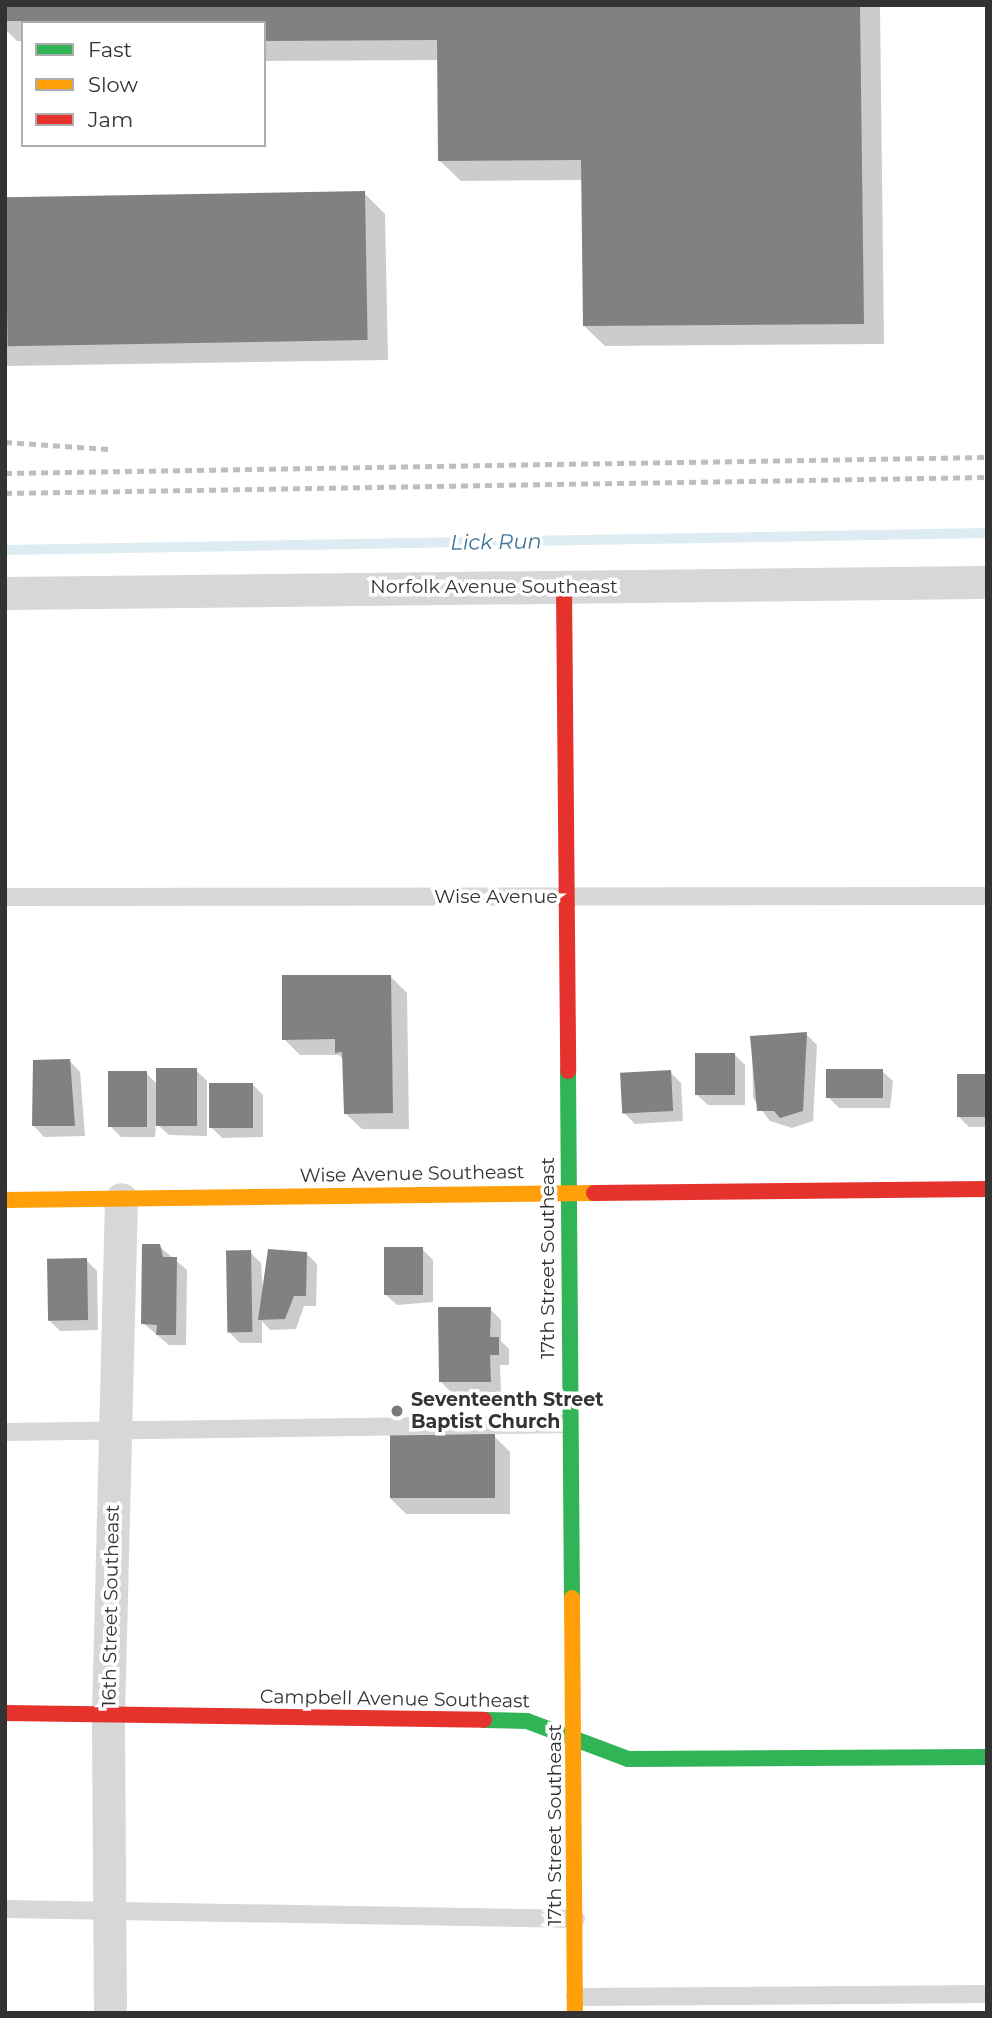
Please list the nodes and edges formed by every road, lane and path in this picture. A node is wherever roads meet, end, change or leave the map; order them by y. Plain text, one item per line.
1 (984, 582) dead end
2 (564, 587) junction
3 (5, 593) edge
4 (987, 896) edge
5 (5, 897) edge
6 (570, 897) junction
7 (987, 1189) edge
8 (569, 1193) junction
9 (121, 1199) junction
10 (5, 1200) edge
11 (569, 1424) junction
12 (116, 1429) junction
13 (5, 1432) edge
14 (5, 1713) edge
15 (108, 1715) junction
16 (576, 1742) junction
17 (987, 1757) edge
18 (5, 1909) edge
19 (112, 1911) junction
20 (576, 1919) junction
21 (987, 1994) edge
22 (575, 2005) edge
23 (110, 2013) edge

1 - 2 street, Norfolk Avenue Southeast
2 - 3 street, Norfolk Avenue Southeast
2 - 6 street, 17th Street Southeast
4 - 6 lane, Wise Avenue
5 - 6 lane, Wise Avenue
6 - 8 street, 17th Street Southeast
7 - 8 street, Wise Avenue Southeast
8 - 9 street, Wise Avenue Southeast
8 - 11 street, 17th Street Southeast
9 - 10 street, Wise Avenue Southeast
9 - 12 street, 16th Street Southeast
11 - 12 lane
11 - 16 street, 17th Street Southeast
12 - 13 lane
12 - 15 street, 16th Street Southeast
14 - 15 street, Campbell Avenue Southeast
15 - 16 street, Campbell Avenue Southeast
15 - 19 street, 16th Street Southeast
16 - 17 street, Campbell Avenue Southeast
16 - 20 street, 17th Street Southeast
18 - 19 lane
19 - 20 lane
19 - 23 street, 16th Street Southeast
20 - 22 street, 17th Street Southeast
21 - 22 lane

